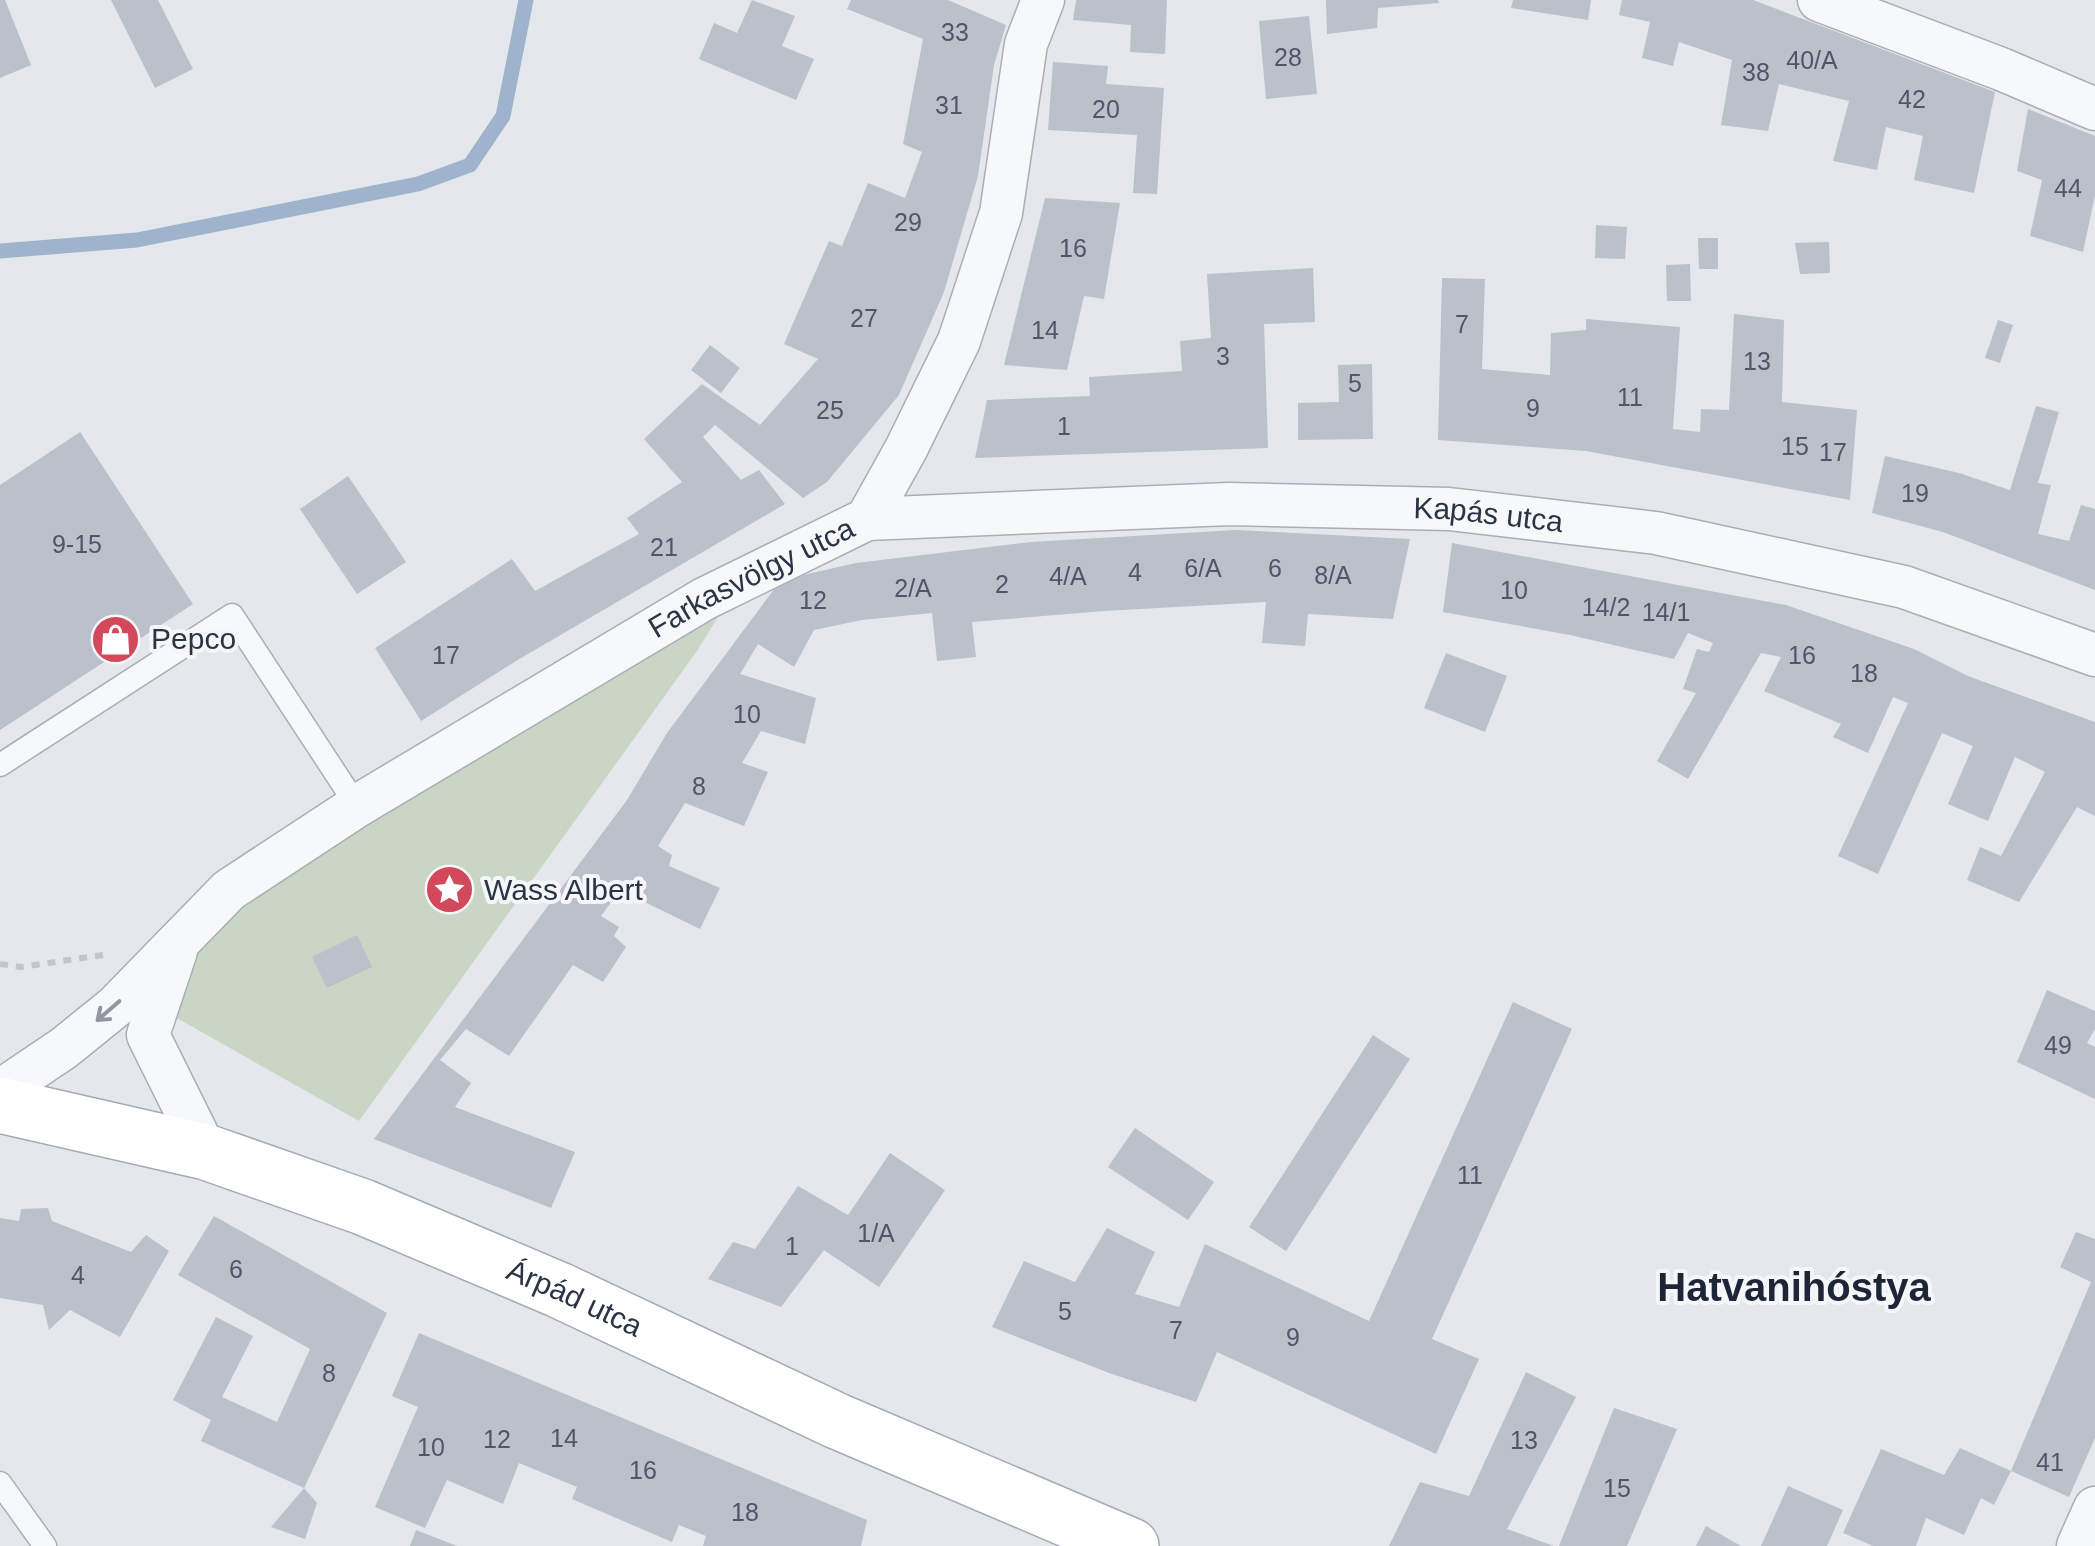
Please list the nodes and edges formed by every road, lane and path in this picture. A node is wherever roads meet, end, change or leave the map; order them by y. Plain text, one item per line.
1 (1043, 0) edge
2 (1819, 0) edge
3 (2095, 109) edge
4 (867, 519) junction
5 (2095, 655) edge
6 (0, 765) edge
7 (356, 806) junction
8 (178, 944) junction
9 (0, 964) edge
10 (21, 967) dead end
11 (0, 1091) edge
12 (0, 1105) edge
13 (206, 1152) junction
14 (0, 1483) edge
15 (2095, 1508) edge
16 (45, 1546) edge
17 (1131, 1546) edge
18 (2078, 1546) edge

1 - 4 street, Farkasvölgy utca
2 - 3 street
4 - 5 street, Kapás utca
4 - 7 street, Farkasvölgy utca
6 - 7 lane
7 - 8 street, Farkasvölgy utca
8 -> 11 street, Farkasvölgy utca
8 - 13 street
9 - 10 path
12 - 13 main road, Árpád utca
13 - 17 main road, Árpád utca
14 - 16 lane
15 - 18 street

